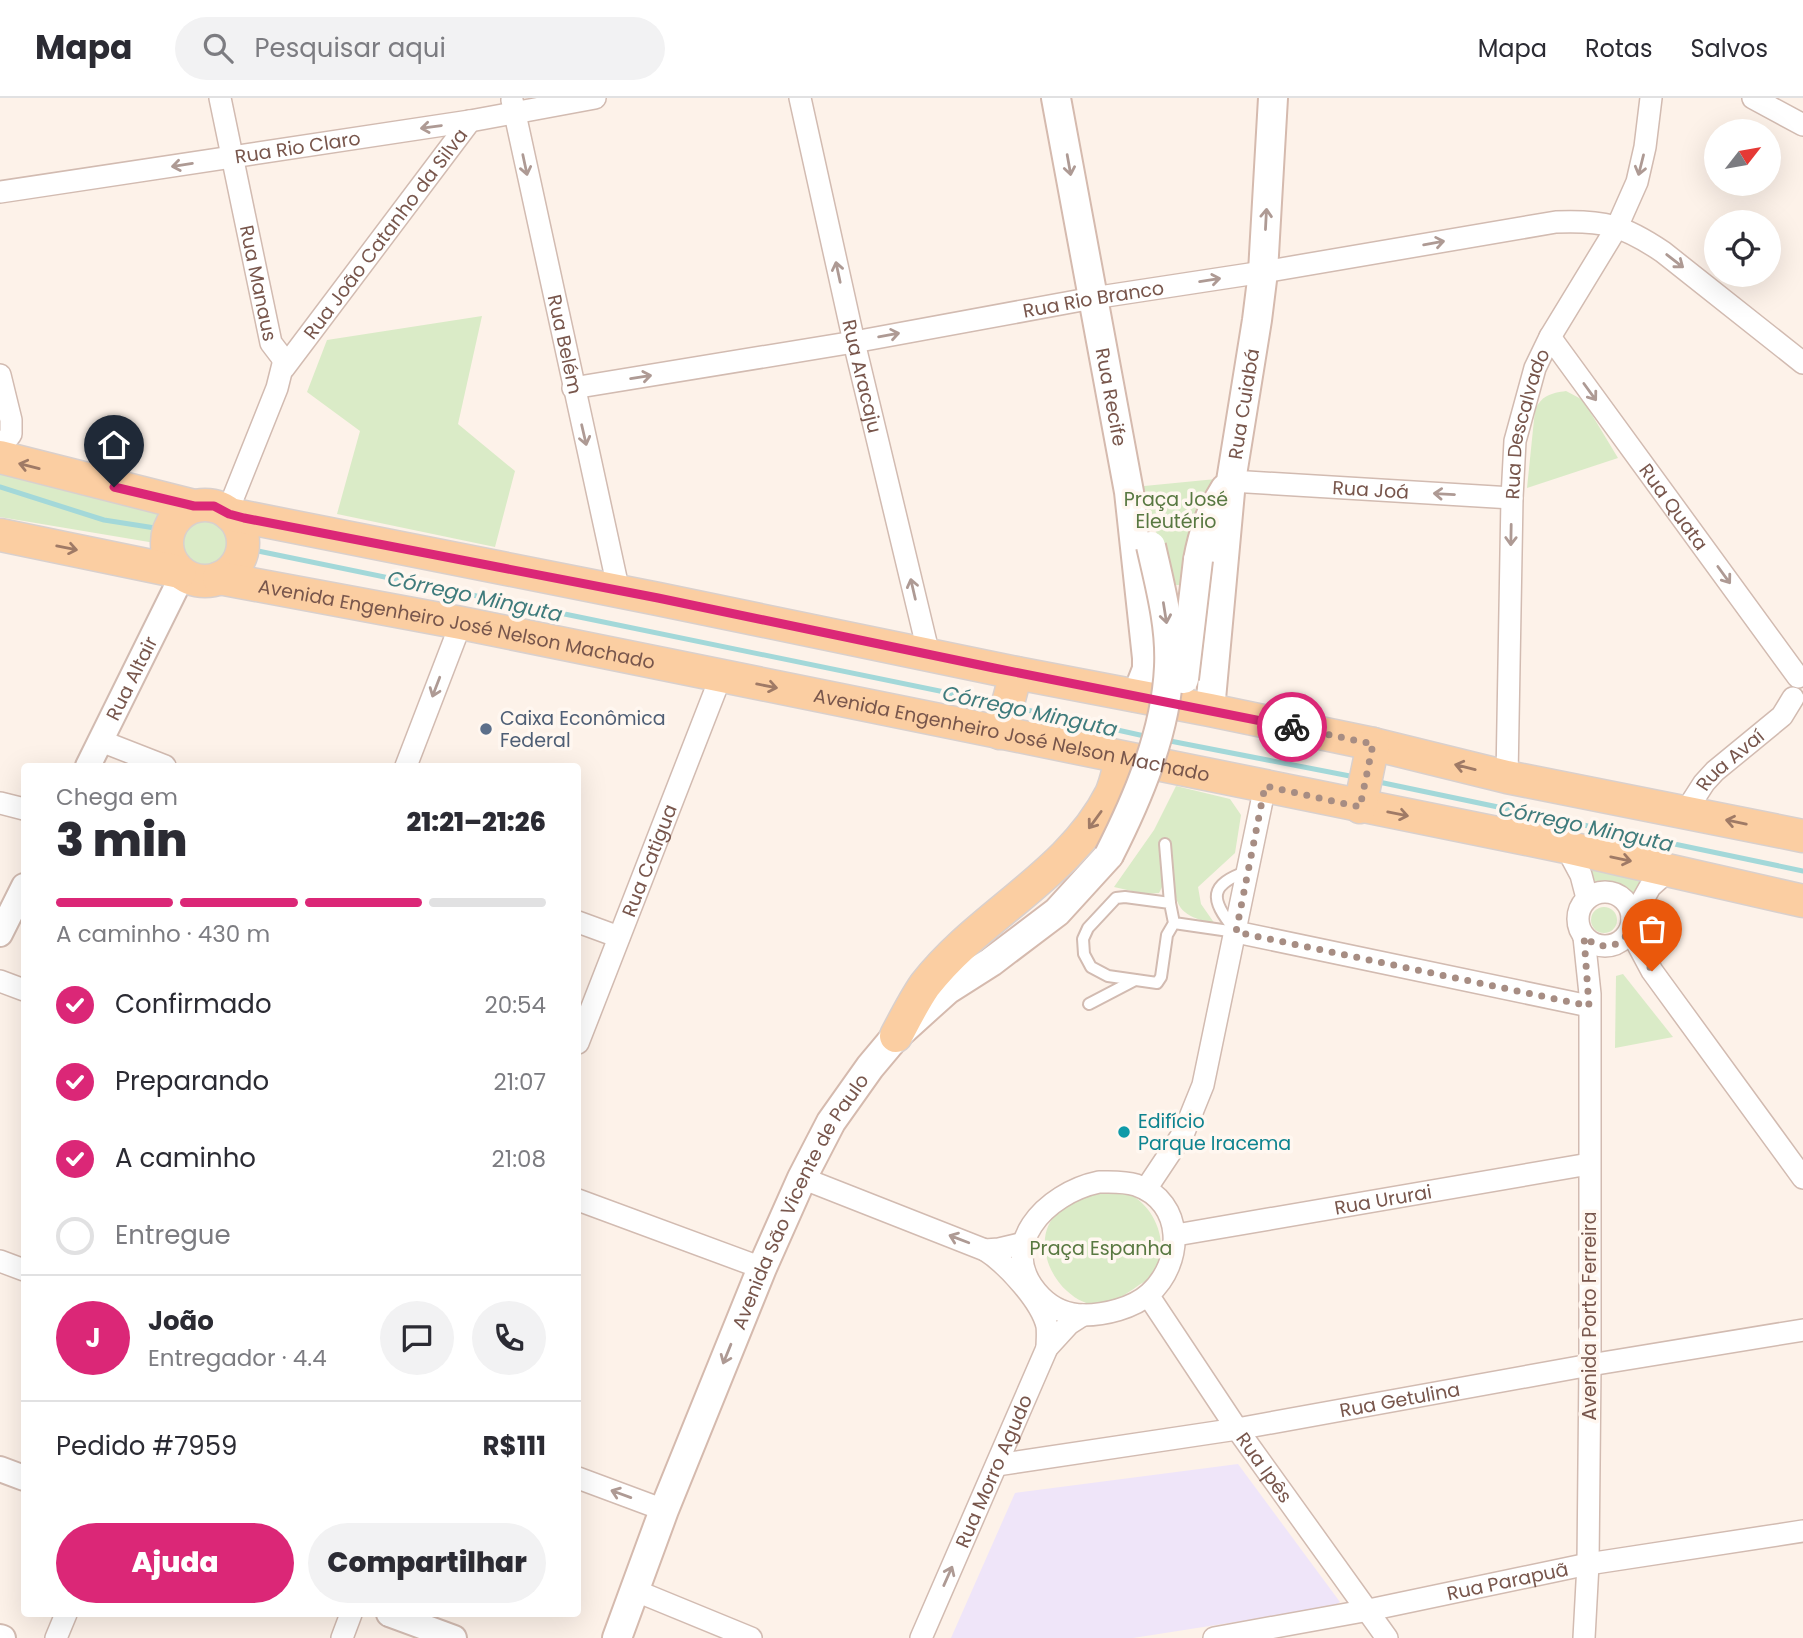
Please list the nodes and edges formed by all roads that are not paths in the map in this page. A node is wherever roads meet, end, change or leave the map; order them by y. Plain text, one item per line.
1 (220, 98) edge
2 (595, 98) edge
3 (800, 98) edge
4 (1056, 98) edge
5 (1273, 98) edge
6 (1651, 98) edge
7 (1754, 98) edge
8 (513, 105) edge
9 (470, 121) junction
10 (1803, 125) edge
11 (233, 157) junction
12 (0, 192) edge
13 (1616, 227) junction
14 (1263, 272) junction
15 (1093, 298) junction
16 (1550, 337) junction
17 (854, 342) junction
18 (285, 350) junction
19 (1803, 363) edge
20 (0, 375) edge
21 (573, 388) junction
22 (0, 448) edge
23 (0, 457) edge
24 (1231, 481) junction
25 (1129, 492) junction
26 (1512, 498) junction
27 (219, 508) junction
28 (0, 535) edge
29 (191, 578) junction
30 (619, 592) junction
31 (461, 623) junction
32 (929, 655) junction
33 (1801, 675) edge
34 (721, 676) junction
35 (1136, 696) junction
36 (1007, 704) junction
37 (1210, 710) junction
38 (1795, 710) edge
39 (102, 741) junction
40 (1122, 758) junction
41 (90, 763) edge
42 (157, 763) edge
43 (407, 763) edge
44 (1507, 777) junction
45 (1366, 778) junction
46 (1265, 786) junction
47 (0, 803) edge
48 (21, 808) edge
49 (1686, 811) junction
50 (1803, 836) edge
51 (1165, 844) dead end
52 (1566, 847) junction
53 (1109, 855) junction
54 (1669, 870) junction
55 (21, 892) edge
56 (1587, 898) junction
57 (1803, 901) edge
58 (1170, 903) junction
59 (581, 923) edge
60 (1174, 923) junction
61 (1236, 932) junction
62 (0, 934) edge
63 (1622, 935) junction
64 (619, 937) junction
65 (1584, 937) junction
66 (1135, 980) junction
67 (0, 981) edge
68 (21, 989) edge
69 (1589, 1000) junction
70 (1089, 1003) dead end
71 (581, 1035) edge
72 (896, 1036) junction
73 (1588, 1164) junction
74 (802, 1178) junction
75 (1803, 1178) edge
76 (1146, 1189) junction
77 (581, 1201) edge
78 (1176, 1235) junction
79 (1024, 1243) junction
80 (985, 1250) junction
81 (0, 1261) edge
82 (762, 1268) junction
83 (21, 1269) edge
84 (1148, 1295) junction
85 (1083, 1315) junction
86 (1803, 1330) edge
87 (1047, 1348) junction
88 (1591, 1365) junction
89 (1237, 1429) junction
90 (997, 1465) junction
91 (0, 1469) edge
92 (21, 1477) edge
93 (581, 1479) edge
94 (664, 1510) junction
95 (1803, 1531) edge
96 (1588, 1564) junction
97 (634, 1590) junction
98 (1369, 1610) junction
99 (65, 1617) edge
100 (350, 1617) edge
101 (397, 1617) edge
102 (56, 1638) edge
103 (342, 1638) edge
104 (454, 1638) edge
105 (617, 1638) edge
106 (751, 1638) edge
107 (921, 1638) edge
108 (1214, 1638) edge
109 (1387, 1638) edge
110 (1584, 1638) edge

1 - 11 street, Rua Manaus
2 - 8 street, Rua Rio Claro
17 -> 3 street, Rua Aracaju
4 -> 15 main road, Rua Recife
14 -> 5 main road, Rua Cuiabá
6 -> 13 street, Rua Descalvado
7 - 10 street
8 - 9 street, Rua Rio Claro
8 -> 21 street, Rua Belém
9 -> 11 street, Rua Rio Claro
9 - 18 street, Rua João Catanho da Silva
11 -> 12 street, Rua Rio Claro
11 - 18 street, Rua Manaus
14 -> 13 street, Rua Rio Branco
13 - 16 street, Rua Descalvado
13 -> 19 street, Rua Rio Branco
15 -> 14 street, Rua Rio Branco
14 - 24 main road, Rua Cuiabá
17 -> 15 street, Rua Rio Branco
15 - 25 main road, Rua Recife
16 - 26 street, Rua Descalvado
16 -> 33 street, Rua Quata
21 -> 17 street, Rua Rio Branco
32 -> 17 street, Rua Aracaju
18 - 27 street, Rua Manaus
20 - 22 street
21 -> 30 street, Rua Belém
27 -> 23 main road, Avenida Engenheiro José Nelson Machado
26 -> 24 street, Rua Joá
24 - 37 main road, Rua Cuiabá
24 - 53 main road, Avenida São Vicente de Paulo, bridge
25 - 35 main road, Rua Recife
25 -> 53 main road, Avenida São Vicente de Paulo, bridge
26 -> 44 street, Rua Descalvado
27 - 29 main road
27 - 29 main road
27 - 30 main road, Avenida Engenheiro José Nelson Machado
28 -> 29 main road, Avenida Engenheiro José Nelson Machado
29 - 31 main road, Avenida Engenheiro José Nelson Machado
29 - 39 street, Rua Altair
30 - 32 main road, Avenida Engenheiro José Nelson Machado
31 - 34 main road, Avenida Engenheiro José Nelson Machado
31 -> 43 street
32 - 36 main road, Avenida Engenheiro José Nelson Machado
33 - 38 street
34 -> 36 main road, Avenida Engenheiro José Nelson Machado
34 - 64 street, Rua Catigua
35 - 36 main road, Avenida Engenheiro José Nelson Machado
35 - 37 main road, Avenida Engenheiro José Nelson Machado
36 - 40 main road, Avenida Engenheiro José Nelson Machado
37 - 45 main road, Avenida Engenheiro José Nelson Machado
38 - 49 street, Rua Avaí
39 - 41 street, Rua Altair
39 - 42 street
40 - 46 main road, Avenida Engenheiro José Nelson Machado
40 -> 72 main road
44 -> 45 main road, Avenida Engenheiro José Nelson Machado
44 - 49 main road, Avenida Engenheiro José Nelson Machado
45 - 46 main road, Avenida Engenheiro José Nelson Machado
45 -> 52 main road, Avenida Engenheiro José Nelson Machado
46 - 61 street
47 - 48 street
50 -> 49 main road, Avenida Engenheiro José Nelson Machado
51 - 58 lane
52 -> 54 main road, Avenida Engenheiro José Nelson Machado
52 - 56 street
53 - 72 main road, Avenida São Vicente de Paulo
54 - 57 main road, Avenida Engenheiro José Nelson Machado
54 - 63 street, Avenida Porto Ferreira
55 - 62 street
56 - 63 street
56 - 65 street
58 - 60 lane
58 - 66 lane
59 - 64 street
60 - 61 lane
60 - 66 lane
61 - 69 street
61 - 76 street
63 - 65 street
63 - 69 street, Avenida Porto Ferreira
63 - 75 street
64 - 71 street, Rua Catigua
65 - 69 street, Avenida Porto Ferreira
66 - 70 lane
67 - 68 street
69 - 73 street, Avenida Porto Ferreira
72 - 74 main road, Avenida São Vicente de Paulo
73 - 78 street, Rua Ururai
73 - 88 street, Avenida Porto Ferreira
80 -> 74 street
74 - 82 main road, Avenida São Vicente de Paulo
76 - 78 street
76 - 79 street
77 - 82 street
78 - 84 street
79 - 80 street
79 - 85 street
80 - 87 street
81 - 83 street
82 -> 94 main road, Avenida São Vicente de Paulo
84 - 85 street
84 - 89 street, Rua Ipês
85 - 87 street, Rua Morro Agudo
86 - 88 street, Rua Getulina
87 - 90 street, Rua Morro Agudo
88 - 89 street, Rua Getulina
88 - 96 street, Avenida Porto Ferreira
89 - 90 street, Rua Getulina
89 - 98 street, Rua Ipês
107 -> 90 street, Rua Morro Agudo
91 - 92 street
94 -> 93 street
94 - 97 main road, Avenida São Vicente de Paulo
95 - 96 street, Rua Parapuã
96 - 98 street, Rua Parapuã
96 - 110 street, Avenida Porto Ferreira
97 - 105 main road, Avenida São Vicente de Paulo
97 - 106 street
98 - 108 street, Rua Parapuã
98 - 109 street, Rua Ipês
99 - 102 street
100 - 103 street
101 - 104 street

